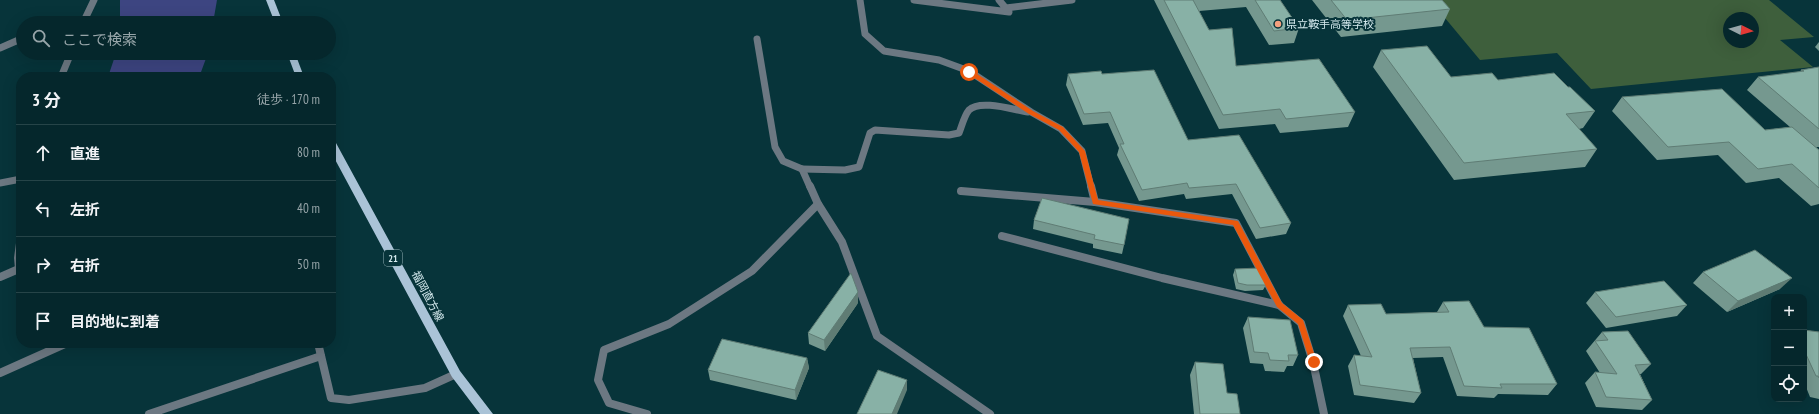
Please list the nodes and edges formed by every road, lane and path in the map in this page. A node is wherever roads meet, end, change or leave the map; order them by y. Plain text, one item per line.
1 (94, 0) edge
2 (270, 0) edge
3 (860, 0) edge
4 (914, 0) edge
5 (999, 0) edge
6 (1072, 0) edge
7 (1006, 8) junction
8 (86, 16) edge
9 (276, 16) edge
10 (757, 39) dead end
11 (16, 41) edge
12 (0, 48) edge
13 (68, 60) edge
14 (294, 60) edge
15 (63, 72) edge
16 (298, 72) edge
17 (1031, 112) junction
18 (336, 152) edge
19 (802, 169) junction
20 (16, 180) edge
21 (0, 183) edge
22 (962, 191) dead end
23 (1095, 202) junction
24 (818, 204) junction
25 (1002, 236) dead end
26 (16, 271) edge
27 (0, 277) edge
28 (1279, 305) junction
29 (56, 348) edge
30 (319, 348) edge
31 (321, 356) junction
32 (0, 373) edge
33 (456, 374) junction
34 (149, 414) edge
35 (487, 414) edge
36 (647, 414) edge
37 (990, 414) edge
38 (1324, 414) edge

1 - 8 street
2 - 9 main road
3 - 17 street
4 - 7 street
5 - 7 street
6 - 7 street
10 - 19 street
11 - 12 street
13 - 15 street
14 - 16 main road
17 - 19 street
17 - 23 street
18 - 33 main road, 福岡直方線 / 21
19 - 24 street
20 - 21 street
22 - 23 street
23 - 28 street
24 - 36 street
24 - 37 street
25 - 28 street
26 - 27 street
28 - 38 street
29 - 32 street
30 - 31 street
31 - 33 street
31 - 34 street
33 - 35 main road, 福岡直方線 / 21

